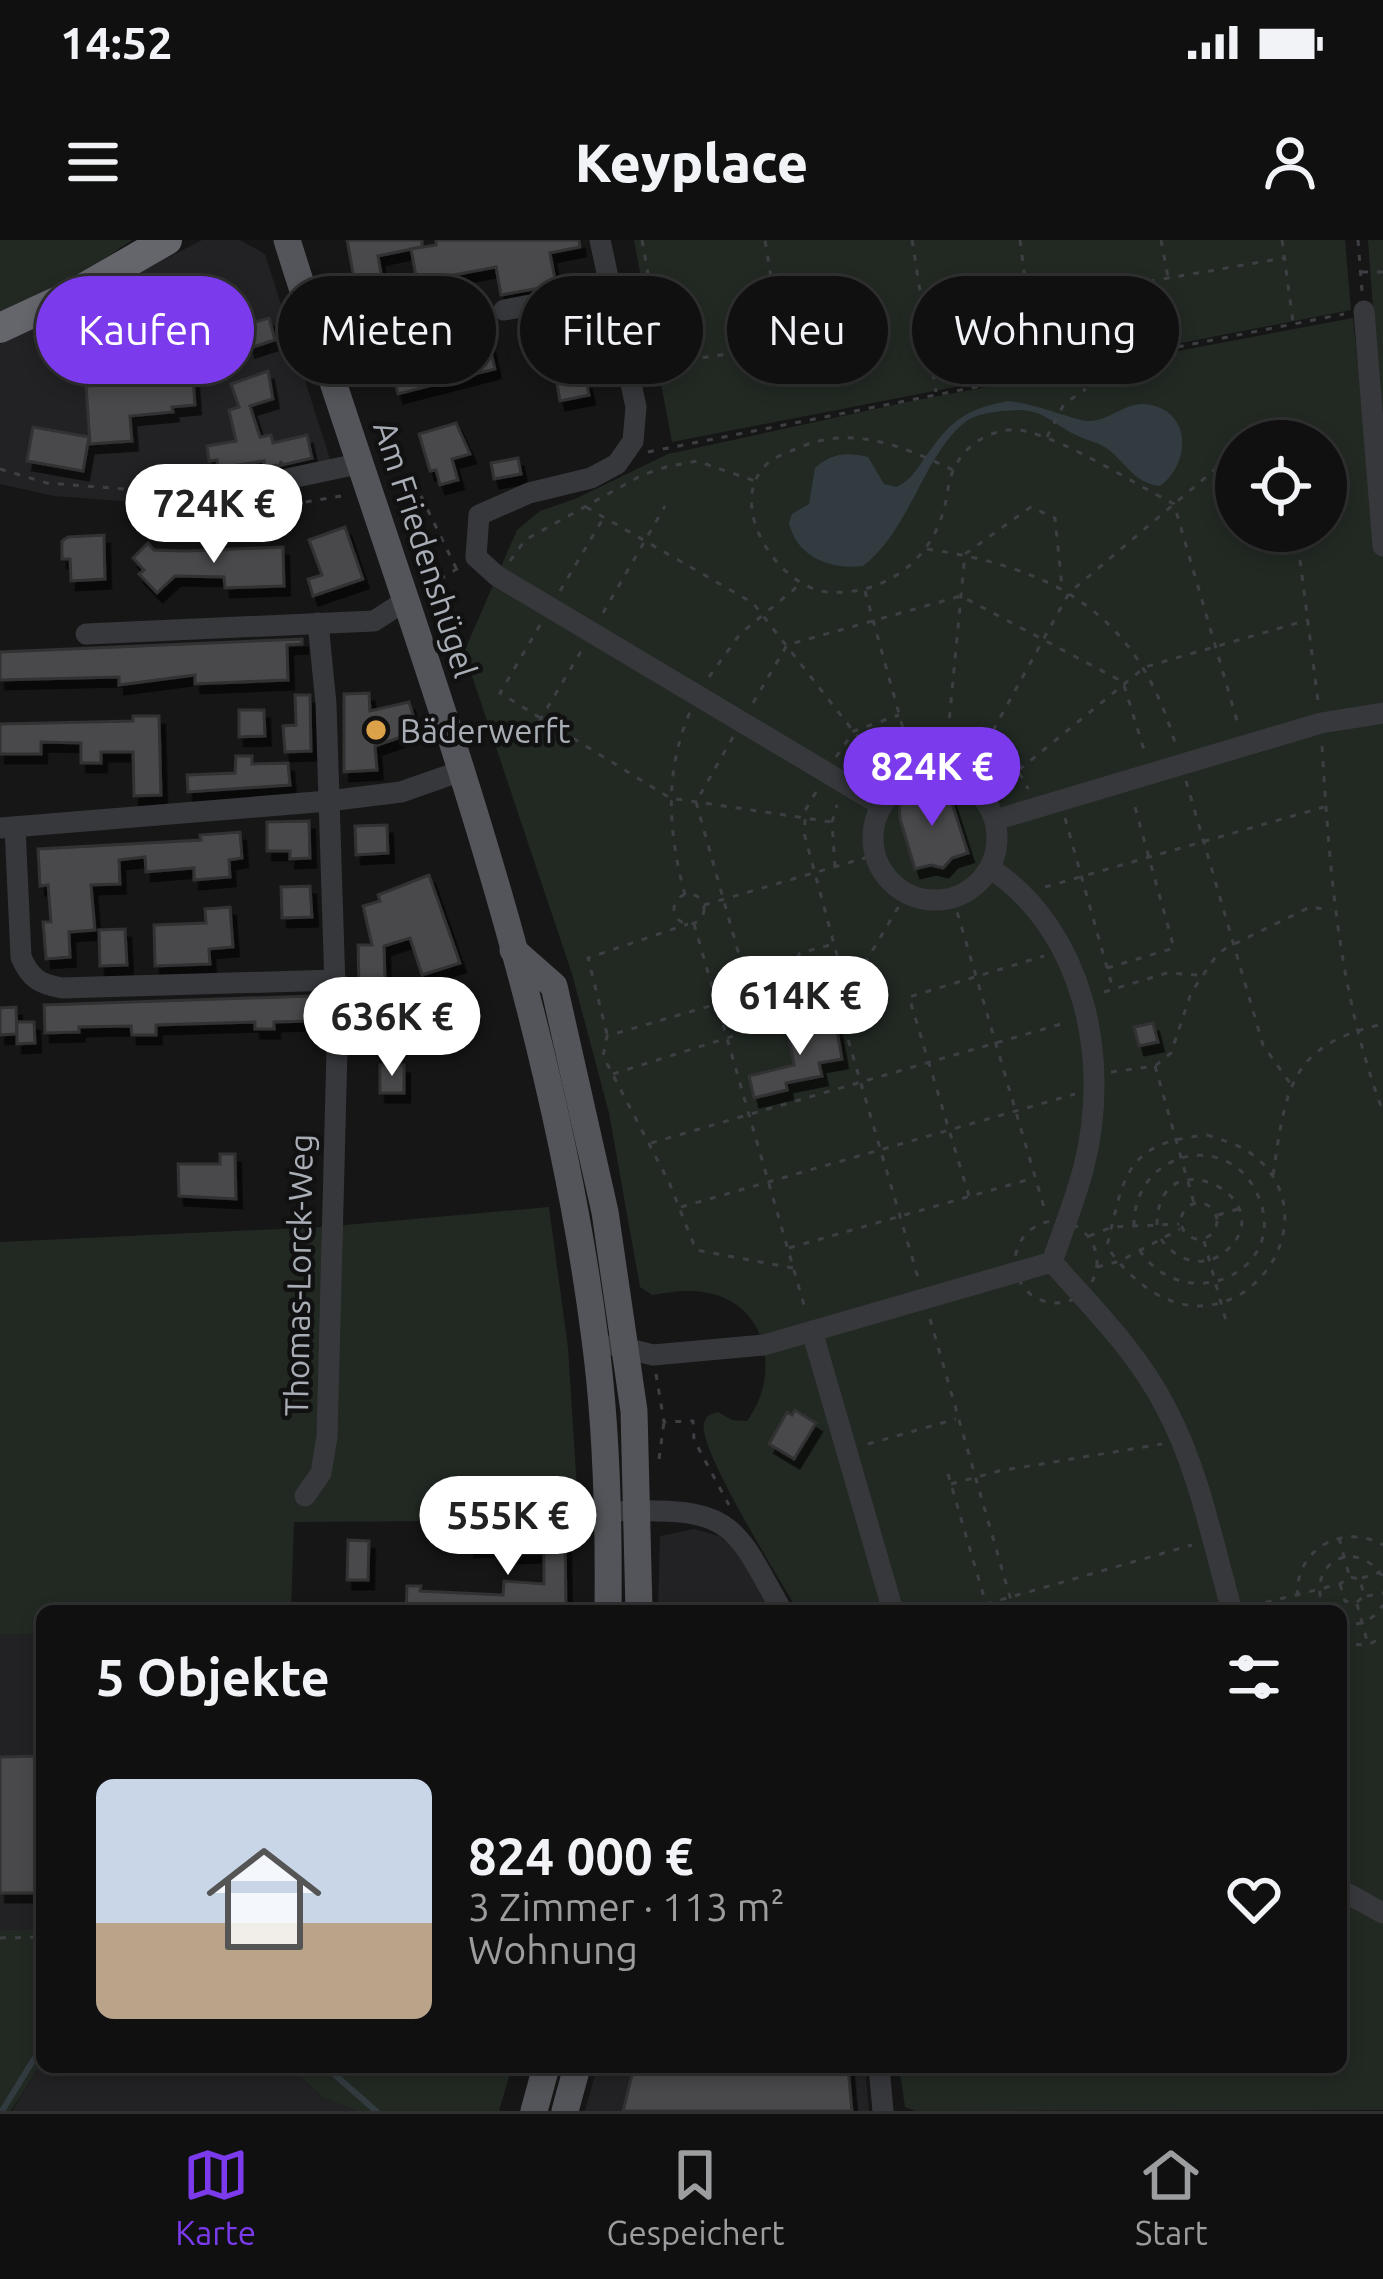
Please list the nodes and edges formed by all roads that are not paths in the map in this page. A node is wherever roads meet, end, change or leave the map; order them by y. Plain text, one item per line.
1 (166, 240) edge
2 (286, 240) edge
3 (600, 240) edge
4 (608, 276) edge
5 (520, 307) edge
6 (504, 310) dead end
7 (1364, 311) road end
8 (0, 328) edge
9 (632, 384) edge
10 (362, 463) junction
11 (157, 491) road end
12 (1383, 546) edge
13 (405, 601) junction
14 (318, 623) junction
15 (86, 634) dead end
16 (1383, 713) edge
17 (461, 771) junction
18 (328, 801) junction
19 (881, 805) junction
20 (994, 820) junction
21 (8, 828) edge
22 (990, 868) junction
23 (513, 950) junction
24 (336, 980) junction
25 (1052, 1262) junction
26 (812, 1331) junction
27 (595, 1340) junction
28 (639, 1352) junction
29 (305, 1496) dead end
30 (639, 1511) junction
31 (607, 1512) junction
32 (608, 1605) edge
33 (639, 1605) edge
34 (779, 1605) edge
35 (891, 1605) edge
36 (1230, 1605) edge
37 (1347, 1894) edge
38 (1383, 1913) edge
39 (545, 2073) edge
40 (575, 2073) edge
41 (880, 2073) edge
42 (534, 2111) edge
43 (565, 2111) edge
44 (883, 2111) edge

1 - 8 highway
2 - 10 main road, Am Friedenshügel
3 - 4 street
5 - 6 street
7 - 12 street
9 - 19 street
10 - 11 street
10 - 13 main road, Am Friedenshügel
13 - 14 street
13 - 17 main road, Am Friedenshügel
14 - 15 street
14 - 18 street, Thomas-Lorck-Weg
16 - 20 street
17 - 18 street
17 - 23 main road, Am Friedenshügel
18 - 21 street
18 - 24 street, Thomas-Lorck-Weg
19 - 20 street
19 - 22 street
20 - 22 street
21 - 24 street
22 - 25 street
23 - 27 main road, Am Friedenshügel
23 - 28 main road, Am Friedenshügel
24 - 29 street, Thomas-Lorck-Weg
25 - 26 street
25 - 36 street
26 - 28 street
26 - 35 street
27 - 28 street
27 - 31 main road, Am Friedenshügel
28 - 30 main road, Am Friedenshügel
30 - 31 street
30 - 33 main road, Am Friedenshügel
30 - 34 street
31 - 32 main road, Am Friedenshügel
37 - 38 street
39 - 42 main road
40 - 43 main road
41 - 44 street

